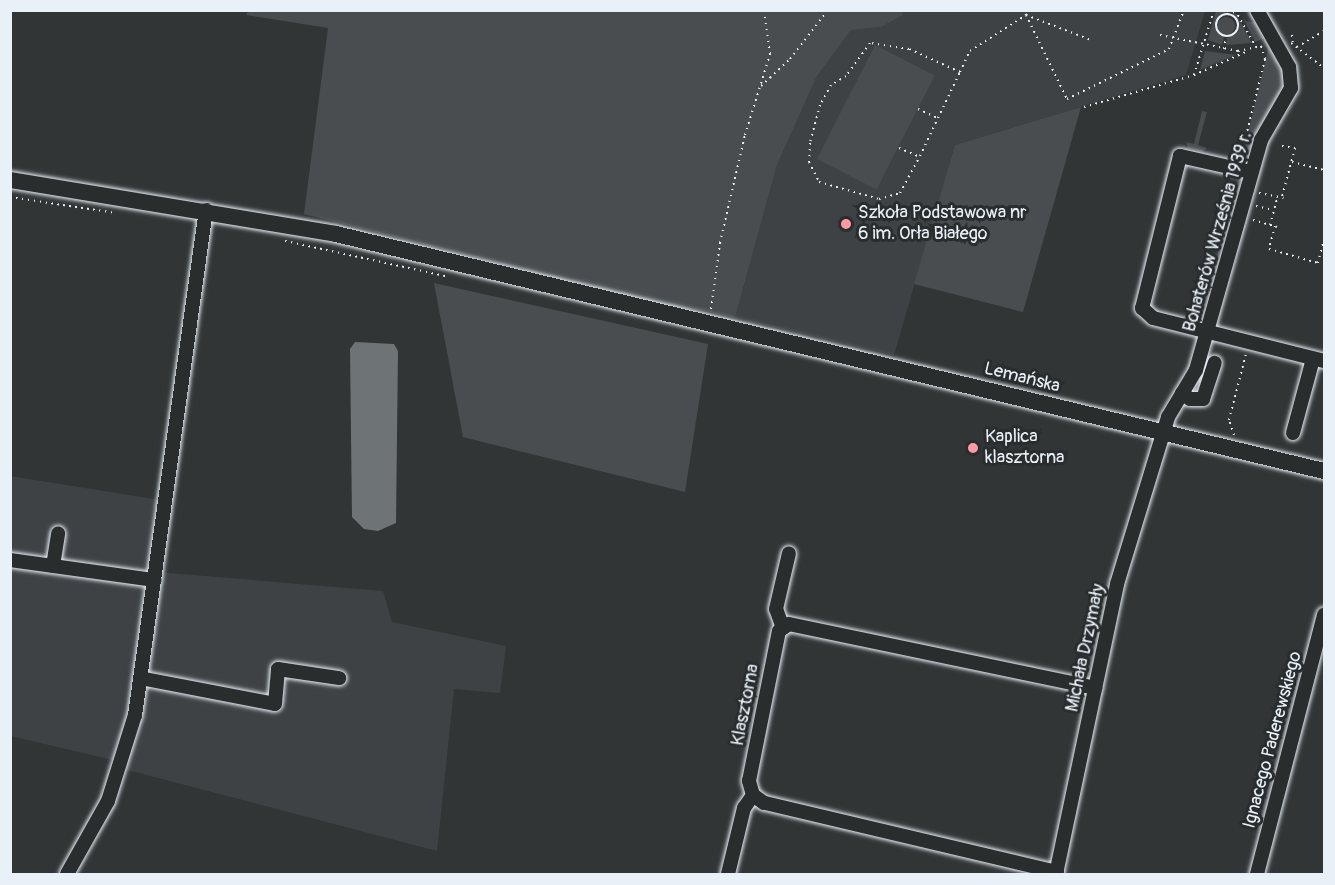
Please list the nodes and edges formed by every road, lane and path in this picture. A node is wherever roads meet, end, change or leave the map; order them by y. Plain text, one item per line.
1 (764, 10) edge
2 (828, 10) edge
3 (1024, 10) edge
4 (1184, 10) edge
5 (1214, 10) edge
6 (1221, 10) edge
7 (1257, 10) edge
8 (1236, 12) edge
9 (1228, 13) junction
10 (1026, 15) junction
11 (1324, 32) edge
12 (1160, 35) dead end
13 (1292, 35) dead end
14 (1226, 37) junction
15 (1172, 38) junction
16 (1091, 40) dead end
17 (1287, 40) dead end
18 (1266, 43) dead end
19 (1205, 45) junction
20 (1293, 45) junction
21 (1261, 46) junction
22 (1256, 47) junction
23 (1297, 47) junction
24 (1224, 49) junction
25 (1248, 51) junction
26 (1324, 68) edge
27 (960, 72) junction
28 (1194, 75) junction
29 (759, 88) junction
30 (1084, 107) dead end
31 (918, 109) dead end
32 (938, 118) junction
33 (1282, 146) dead end
34 (899, 148) dead end
35 (920, 156) junction
36 (1292, 162) junction
37 (1231, 166) junction
38 (1324, 170) edge
39 (1251, 172) junction
40 (10, 180) edge
41 (1254, 191) dead end
42 (1278, 196) junction
43 (1250, 204) dead end
44 (206, 210) junction
45 (1274, 211) junction
46 (1247, 219) dead end
47 (1270, 225) junction
48 (1324, 240) edge
49 (710, 323) junction
50 (1208, 331) junction
51 (1246, 350) dead end
52 (1319, 360) edge
53 (1215, 363) dead end
54 (1243, 364) junction
55 (1248, 365) dead end
56 (1182, 393) junction
57 (1232, 406) junction
58 (1237, 407) dead end
59 (1163, 433) junction
60 (1293, 433) dead end
61 (1234, 438) dead end
62 (1324, 471) edge
63 (58, 533) dead end
64 (789, 553) dead end
65 (10, 560) edge
66 (53, 566) junction
67 (155, 580) junction
68 (1324, 615) edge
69 (783, 628) junction
70 (140, 678) junction
71 (339, 678) dead end
72 (1095, 688) junction
73 (753, 795) junction
74 (1057, 873) edge
75 (67, 874) edge
76 (728, 874) edge
77 (1257, 874) edge

1 - 29 path
2 - 29 path
3 - 10 path
4 - 15 path
5 - 19 path
6 - 9 path
7 - 39 street, Bohaterów Września 1939 r.
8 - 9 path
8 - 22 path
9 - 14 path
9 - 14 path
10 - 15 path
10 - 16 path
10 - 27 path
11 - 23 path
12 - 15 path
13 - 20 path
14 - 24 path
15 - 19 path
17 - 20 path
18 - 21 path
19 - 24 path
19 - 28 path
20 - 23 path
21 - 22 path
21 - 37 path
22 - 25 path
23 - 26 path
24 - 25 path
25 - 28 path
27 - 32 path
27 - 35 path
28 - 30 path
29 - 49 path
31 - 32 path
32 - 35 path
33 - 36 path
34 - 35 path
36 - 38 path
36 - 42 path
37 - 39 street
37 - 50 street
39 - 50 street, Bohaterów Września 1939 r.
40 - 44 main road, Lemańska
41 - 42 path
42 - 45 path
43 - 45 path
44 - 49 main road, Lemańska
44 - 67 street
45 - 47 path
46 - 47 path
47 - 48 path
49 - 59 main road, Lemańska
50 - 52 street
50 - 56 street, Bohaterów Września 1939 r.
51 - 54 path
52 - 60 street
53 - 56 street
54 - 55 path
54 - 57 path
56 - 59 street, Bohaterów Września 1939 r.
57 - 58 path
57 - 61 path
59 - 62 main road, Lemańska
59 - 72 street, Michała Drzymały
63 - 66 street
64 - 69 street
65 - 66 street
66 - 67 street
67 - 70 street
68 - 77 street, Ignacego Paderewskiego
69 - 72 street
69 - 73 street, Klasztorna
70 - 71 street
70 - 75 street
72 - 74 street, Michała Drzymały
73 - 74 street
73 - 76 street

